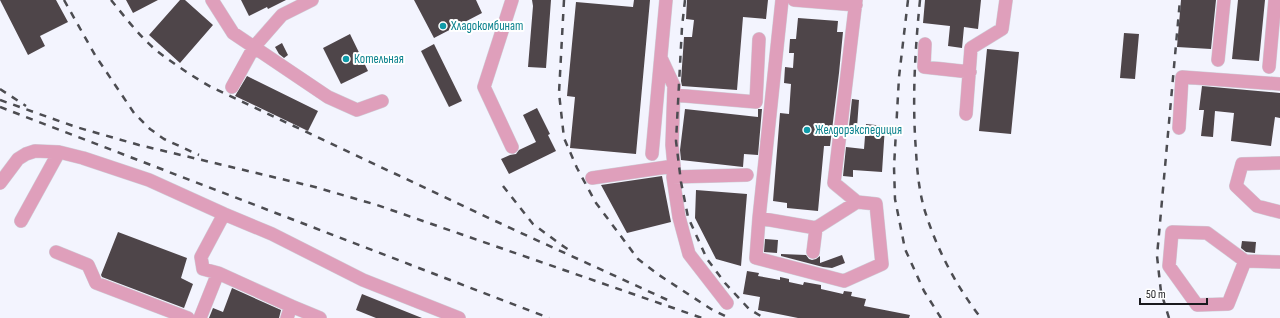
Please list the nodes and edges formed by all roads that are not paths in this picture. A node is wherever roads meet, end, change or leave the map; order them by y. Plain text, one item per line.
1 (212, 0) edge
2 (312, 0) edge
3 (512, 0) edge
4 (666, 0) edge
5 (782, 0) edge
6 (794, 0) edge
7 (1006, 0) edge
8 (1224, 0) edge
9 (1275, 0) edge
10 (856, 2) edge
11 (759, 39) dead end
12 (925, 44) dead end
13 (254, 47) junction
14 (661, 58) junction
15 (1218, 60) dead end
16 (1269, 67) dead end
17 (970, 72) junction
18 (1280, 84) edge
19 (232, 87) dead end
20 (674, 95) junction
21 (382, 101) dead end
22 (966, 114) dead end
23 (1179, 128) dead end
24 (512, 147) dead end
25 (59, 152) junction
26 (652, 154) dead end
27 (1280, 163) edge
28 (673, 171) junction
29 (747, 175) dead end
30 (592, 178) dead end
31 (0, 183) edge
32 (857, 202) junction
33 (1280, 212) edge
34 (224, 214) junction
35 (759, 218) junction
36 (21, 221) dead end
37 (816, 228) junction
38 (56, 252) dead end
39 (813, 252) dead end
40 (1244, 261) junction
41 (1280, 262) edge
42 (218, 274) junction
43 (727, 303) dead end
44 (289, 312) edge
45 (188, 318) edge
46 (200, 318) edge
47 (320, 318) edge
48 (459, 318) edge

1 - 13 street
2 - 13 street
3 - 24 street
4 - 14 street
5 - 35 street
6 - 10 street
7 - 17 street
8 - 15 street
9 - 16 street
10 - 32 street
11 - 20 street
12 - 17 street
13 - 19 street
13 - 21 street
14 - 20 street
14 - 26 street
17 - 22 street
18 - 23 street
20 - 28 street
25 - 31 street
25 - 34 street
25 - 36 street
27 - 33 street
28 - 29 street
28 - 30 street
28 - 43 street
32 - 35 street
32 - 37 street
34 - 42 street
34 - 48 street
35 - 37 street
37 - 39 street
38 - 45 street
40 - 40 street
40 - 41 street
42 - 44 street
42 - 46 street
44 - 47 street

